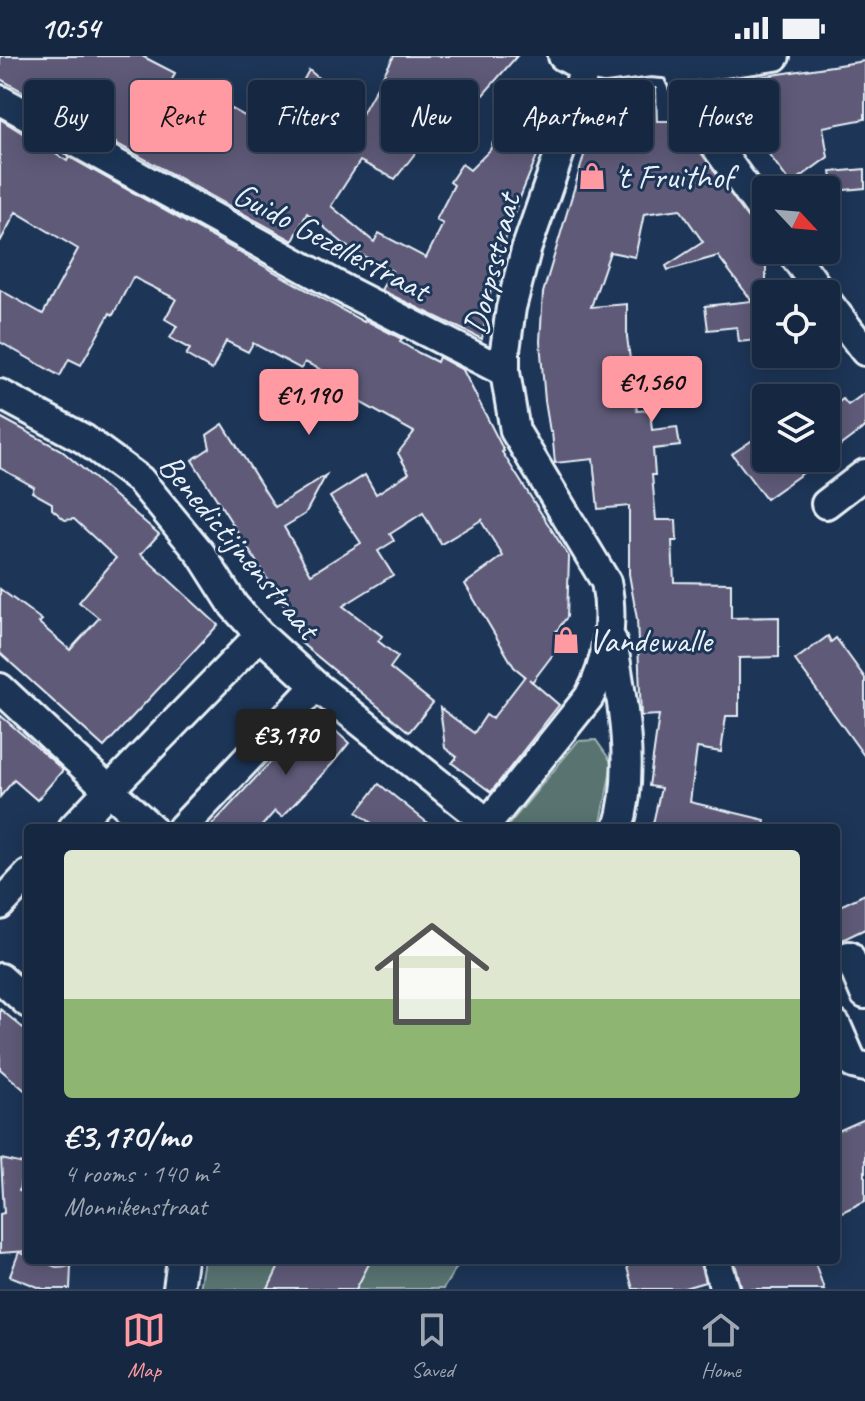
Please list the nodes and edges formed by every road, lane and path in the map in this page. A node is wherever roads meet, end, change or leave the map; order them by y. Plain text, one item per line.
1 (775, 56) edge
2 (574, 60) edge
3 (673, 60) edge
4 (0, 100) edge
5 (752, 196) edge
6 (840, 318) edge
7 (865, 351) edge
8 (505, 372) junction
9 (0, 394) edge
10 (865, 474) edge
11 (826, 504) dead end
12 (609, 625) junction
13 (260, 635) junction
14 (316, 686) junction
15 (0, 688) edge
16 (109, 790) junction
17 (77, 824) edge
18 (147, 824) edge
19 (186, 824) edge
20 (484, 824) edge
21 (488, 824) edge
22 (619, 824) edge
23 (24, 879) edge
24 (0, 905) edge
25 (850, 956) edge
26 (0, 978) edge
27 (865, 993) edge
28 (24, 999) edge
29 (840, 1034) edge
30 (865, 1067) edge
31 (181, 1264) edge
32 (717, 1264) edge
33 (178, 1289) edge
34 (725, 1289) edge

1 - 3 street
2 - 3 street
2 - 8 street, Dorpsstraat
3 - 5 street
4 - 8 street, Guido Gezellestraat
6 - 7 street
8 - 12 street, Dorpsstraat
9 - 13 street, Benedictijnenstraat
10 - 11 street
12 - 21 street, Dorpsstraat
12 - 22 street
13 - 14 street, Benedictijnenstraat
13 - 16 street
14 - 19 street
14 - 20 street, Benedictijnenstraat
15 - 16 street
16 - 17 street
16 - 18 street
23 - 24 street
25 - 27 street
26 - 28 street
29 - 30 street
31 - 33 street
32 - 34 street

